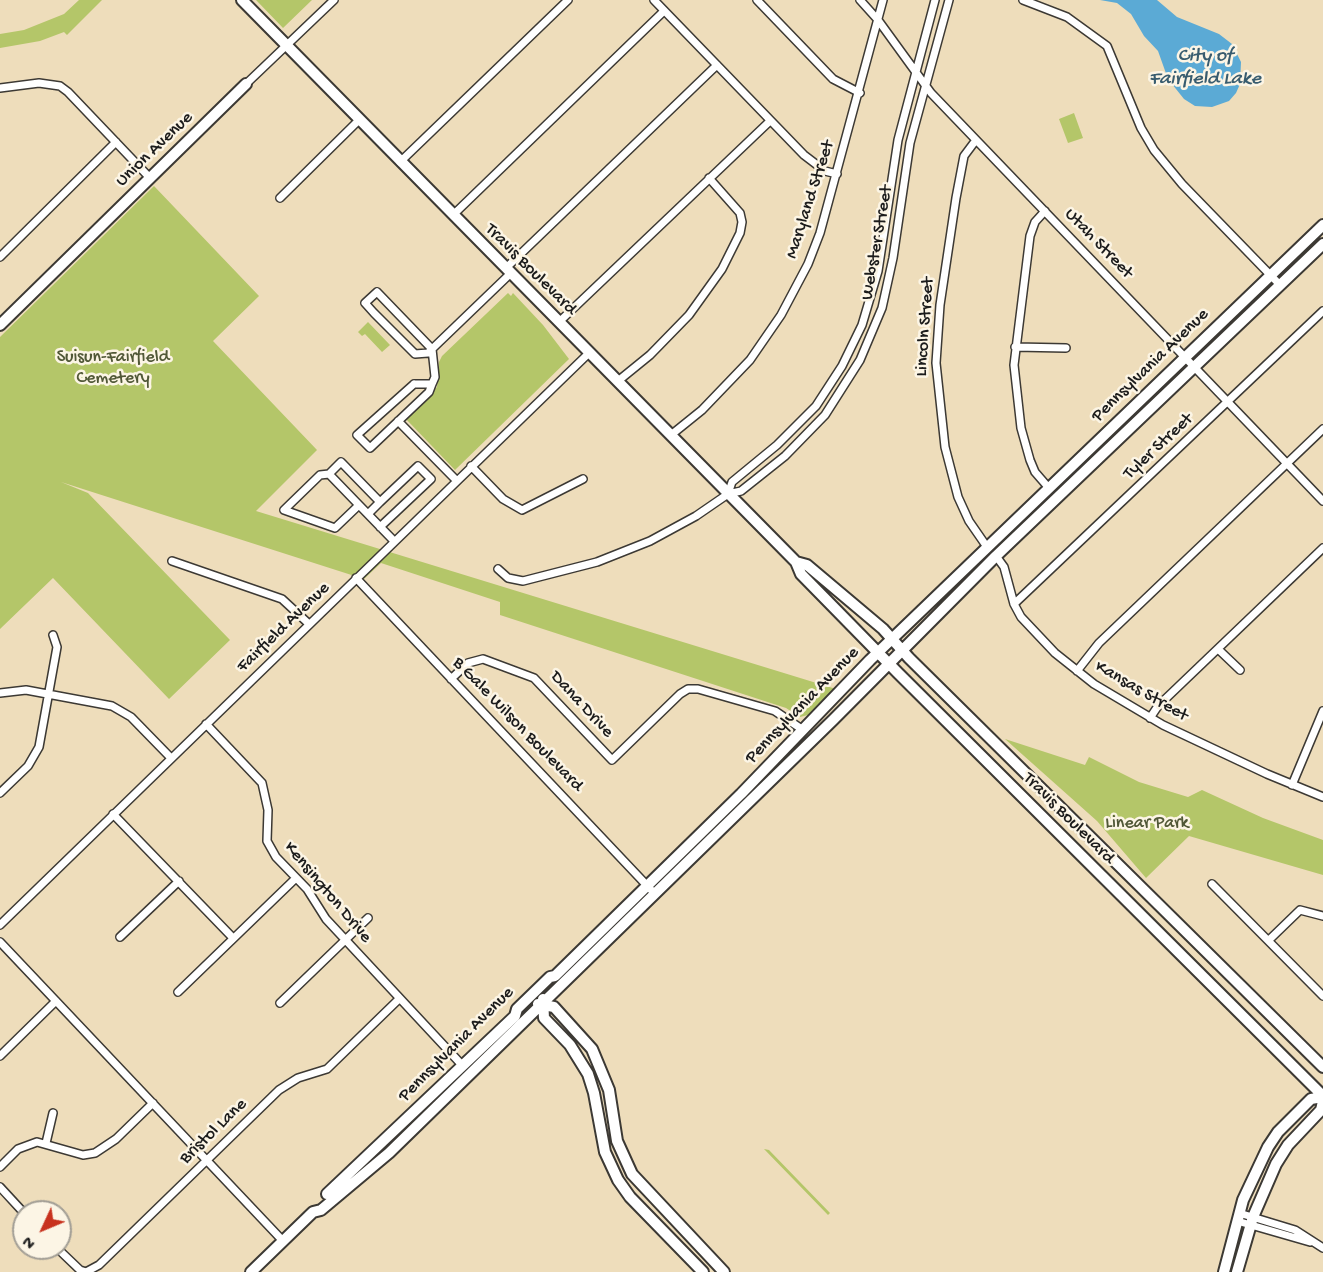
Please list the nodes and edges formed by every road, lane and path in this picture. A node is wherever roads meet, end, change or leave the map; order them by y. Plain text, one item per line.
1 (242, 0) edge
2 (334, 0) edge
3 (568, 0) edge
4 (654, 0) edge
5 (757, 0) edge
6 (860, 0) edge
7 (884, 0) edge
8 (935, 0) edge
9 (949, 0) edge
10 (1023, 0) edge
11 (664, 11) junction
12 (878, 20) junction
13 (286, 46) junction
14 (717, 65) junction
15 (916, 72) junction
16 (246, 84) joint
17 (926, 86) junction
18 (0, 88) edge
19 (860, 93) junction
20 (359, 120) junction
21 (770, 121) junction
22 (976, 140) junction
23 (116, 142) junction
24 (400, 162) junction
25 (837, 174) junction
26 (150, 177) junction
27 (709, 178) junction
28 (280, 198) dead end
29 (1045, 211) junction
30 (453, 215) junction
31 (1323, 225) edge
32 (1323, 244) edge
33 (0, 257) edge
34 (508, 271) junction
35 (1270, 275) junction
36 (1280, 285) junction
37 (1323, 311) edge
38 (559, 322) junction
39 (0, 325) edge
40 (1015, 347) junction
41 (1066, 348) dead end
42 (432, 349) junction
43 (589, 352) junction
44 (1185, 356) junction
45 (1194, 367) junction
46 (618, 381) junction
47 (432, 384) junction
48 (1228, 402) junction
49 (398, 421) junction
50 (1323, 429) edge
51 (670, 435) junction
52 (1287, 464) junction
53 (471, 466) junction
54 (329, 474) junction
55 (583, 479) dead end
56 (456, 481) junction
57 (1048, 487) junction
58 (728, 494) junction
59 (1323, 501) edge
60 (380, 502) junction
61 (359, 505) junction
62 (368, 514) junction
63 (380, 527) junction
64 (394, 541) junction
65 (987, 547) junction
66 (1323, 548) edge
67 (996, 556) junction
68 (171, 561) dead end
69 (796, 562) junction
70 (498, 569) dead end
71 (356, 578) junction
72 (1014, 604) junction
73 (309, 624) junction
74 (53, 634) dead end
75 (892, 639) junction
76 (1218, 649) junction
77 (902, 651) junction
78 (878, 652) junction
79 (889, 664) junction
80 (1239, 670) dead end
81 (1077, 671) junction
82 (452, 679) junction
83 (0, 693) edge
84 (49, 693) junction
85 (1323, 711) edge
86 (1150, 718) junction
87 (207, 724) junction
88 (802, 730) junction
89 (171, 758) junction
90 (1292, 785) junction
91 (0, 793) edge
92 (1323, 797) edge
93 (113, 814) junction
94 (296, 878) junction
95 (178, 881) junction
96 (1212, 884) dead end
97 (647, 885) junction
98 (655, 894) junction
99 (1323, 916) edge
100 (368, 918) dead end
101 (0, 925) edge
102 (120, 937) dead end
103 (233, 938) junction
104 (345, 939) junction
105 (1269, 940) junction
106 (0, 942) edge
107 (555, 976) junction
108 (178, 992) dead end
109 (1323, 996) edge
110 (399, 999) junction
111 (56, 1001) junction
112 (280, 1003) dead end
113 (543, 1003) junction
114 (515, 1016) junction
115 (0, 1056) edge
116 (462, 1065) junction
117 (478, 1067) junction
118 (1323, 1067) edge
119 (1323, 1098) edge
120 (153, 1103) junction
121 (434, 1110) junction
122 (53, 1113) dead end
123 (46, 1143) junction
124 (206, 1161) junction
125 (0, 1167) edge
126 (0, 1187) edge
127 (12, 1200) edge
128 (313, 1212) junction
129 (1238, 1217) junction
130 (1252, 1221) junction
131 (283, 1241) junction
132 (1323, 1248) edge
133 (70, 1260) edge
134 (251, 1272) edge
135 (703, 1272) edge
136 (724, 1272) edge
137 (1224, 1272) edge
138 (1237, 1272) edge

1 - 13 main road, Travis Boulevard
2 - 13 street, Union Avenue
3 - 24 street
4 - 11 street
5 - 19 street
6 - 12 street, Utah Street
7 - 12 street, Maryland Street
8 - 15 street, Webster Street
9 - 17 street, Webster Street
10 - 35 street
11 - 14 street
11 - 30 street
12 - 15 street, Utah Street
12 - 19 street, Maryland Street
13 - 16 street, Union Avenue
13 - 20 main road, Travis Boulevard
14 - 21 street
14 - 34 street
15 - 17 street, Utah Street
15 - 58 street, Webster Street
16 - 26 main road, Union Avenue
17 - 22 street, Utah Street
17 - 58 street, Webster Street
18 - 23 street
19 - 25 street, Maryland Street
20 - 24 main road, Travis Boulevard
20 - 28 street
21 - 25 street
21 - 27 street
22 - 29 street, Utah Street
22 - 65 street, Lincoln Street
23 - 26 street
23 - 33 street
24 - 30 main road, Travis Boulevard
25 - 51 street, Maryland Street
26 - 39 main road, Union Avenue
27 - 38 street
27 - 46 street
29 - 40 street
29 - 44 street, Utah Street
30 - 34 main road, Travis Boulevard
31 - 35 main road, Pennsylvania Avenue
32 - 36 main road, Pennsylvania Avenue
34 - 38 main road, Travis Boulevard
34 - 42 street
35 - 36 street
35 - 44 main road, Pennsylvania Avenue
36 - 45 main road, Pennsylvania Avenue
37 - 48 street, Tyler Street
38 - 43 main road, Travis Boulevard
40 - 41 street
40 - 57 street
42 - 42 street
42 - 47 street
43 - 46 main road, Travis Boulevard
43 - 53 street, Fairfield Avenue
44 - 45 street, Utah Street
44 - 57 main road, Pennsylvania Avenue
45 - 48 street, Utah Street
45 - 67 main road, Pennsylvania Avenue
46 - 51 main road, Travis Boulevard
47 - 49 street
47 - 49 street
48 - 52 street, Utah Street
48 - 72 street, Tyler Street
49 - 56 street
50 - 52 street
51 - 58 main road, Travis Boulevard
52 - 59 street, Utah Street
52 - 81 street
53 - 55 street
53 - 56 street, Fairfield Avenue
54 - 60 street
54 - 61 street
54 - 61 street
56 - 64 street, Fairfield Avenue
57 - 65 main road, Pennsylvania Avenue
58 - 69 main road, Travis Boulevard
58 - 70 street
60 - 62 street
60 - 63 street
61 - 62 street
62 - 63 street
63 - 64 street
64 - 71 street, Fairfield Avenue
65 - 75 main road, Pennsylvania Avenue
66 - 76 street
67 - 72 street, Kansas Street
67 - 77 main road, Pennsylvania Avenue
68 - 73 street
69 - 75 main road, Travis Boulevard
69 - 78 main road, Travis Boulevard
71 - 73 street, Fairfield Avenue
71 - 82 street, B Gale Wilson Boulevard
72 - 81 street, Kansas Street
73 - 87 street, Fairfield Avenue
74 - 84 street
75 - 77 main road, Travis Boulevard
75 - 78 main road, Pennsylvania Avenue
76 - 80 street
76 - 86 street
77 - 79 main road, Pennsylvania Avenue
77 - 118 main road, Travis Boulevard
78 - 79 main road, Travis Boulevard
78 - 88 main road, Pennsylvania Avenue
79 - 98 main road, Pennsylvania Avenue
79 - 119 main road, Travis Boulevard
81 - 86 street, Kansas Street
82 - 88 street, Dana Drive
82 - 97 street, B Gale Wilson Boulevard
83 - 84 street
84 - 89 street
84 - 91 street
85 - 90 street
86 - 90 street, Kansas Street
87 - 89 street, Fairfield Avenue
87 - 94 street, Kensington Drive
88 - 97 main road, Pennsylvania Avenue
89 - 93 street, Fairfield Avenue
90 - 92 street, Kansas Street
93 - 95 street
93 - 101 street, Fairfield Avenue
94 - 103 street
94 - 104 street, Kensington Drive
95 - 102 street
95 - 103 street
96 - 105 street
97 - 98 street, B Gale Wilson Boulevard
97 - 107 main road, Pennsylvania Avenue
98 - 113 main road, Pennsylvania Avenue
99 - 105 street
100 - 104 street
103 - 108 street
104 - 110 street, Kensington Drive
104 - 112 street
105 - 109 street
106 - 111 street
107 - 113 main road
107 - 114 main road, Pennsylvania Avenue
110 - 116 street, Kensington Drive
110 - 124 street, Bristol Lane
111 - 115 street
111 - 120 street
113 - 114 main road
113 - 117 main road, Pennsylvania Avenue
113 - 135 main road
113 - 136 main road
114 - 116 main road, Pennsylvania Avenue
116 - 117 main road
116 - 121 main road
116 - 128 main road, Pennsylvania Avenue
117 - 121 main road, Pennsylvania Avenue
119 - 129 main road
119 - 130 main road
120 - 123 street
120 - 124 street
121 - 128 main road, Pennsylvania Avenue
122 - 123 street
123 - 125 street
124 - 131 street
124 - 133 street, Bristol Lane
126 - 127 street
128 - 131 main road, Pennsylvania Avenue
129 - 130 street
129 - 137 main road
130 - 132 street
130 - 138 main road
131 - 134 main road, Pennsylvania Avenue

